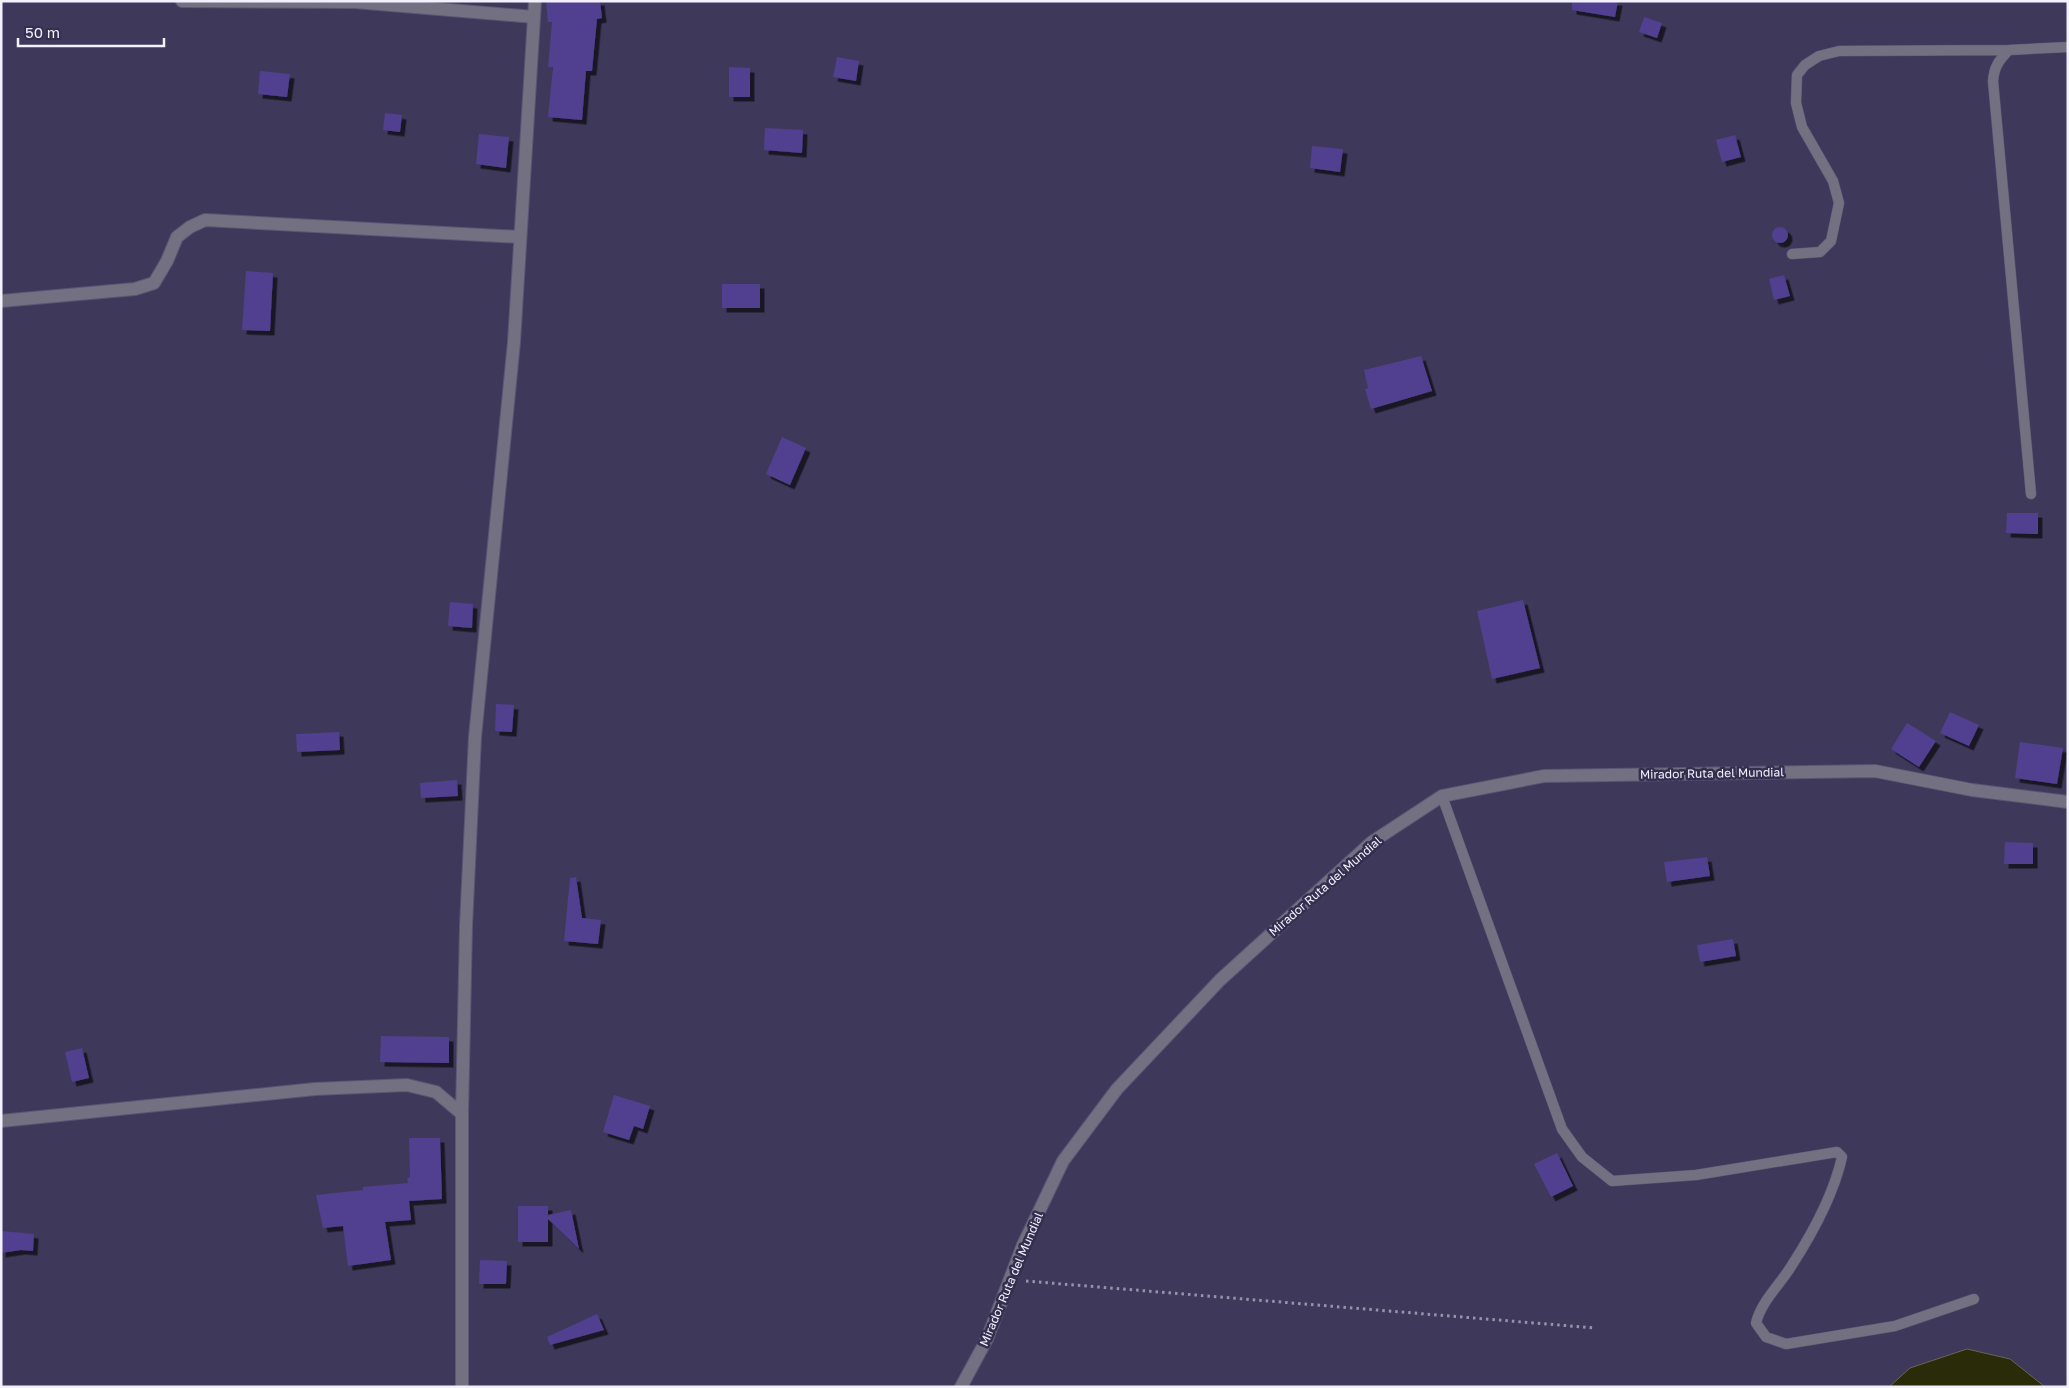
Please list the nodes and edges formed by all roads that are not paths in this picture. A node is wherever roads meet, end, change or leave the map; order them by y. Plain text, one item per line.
1 (182, 1) edge
2 (535, 1) edge
3 (534, 17) junction
4 (2068, 47) edge
5 (2009, 50) junction
6 (520, 237) junction
7 (1792, 254) dead end
8 (1, 301) edge
9 (2031, 494) dead end
10 (1442, 796) junction
11 (2068, 802) edge
12 (462, 1114) junction
13 (1, 1121) edge
14 (1974, 1299) dead end
15 (462, 1387) edge
16 (961, 1387) edge

1 - 3 street
2 - 3 street
3 - 6 street
4 - 5 lane
5 - 7 lane
5 - 9 lane
6 - 8 street
6 - 12 street
10 - 11 street, Mirador Ruta del Mundial
10 - 14 lane
10 - 16 street, Mirador Ruta del Mundial
12 - 13 street
12 - 15 street

